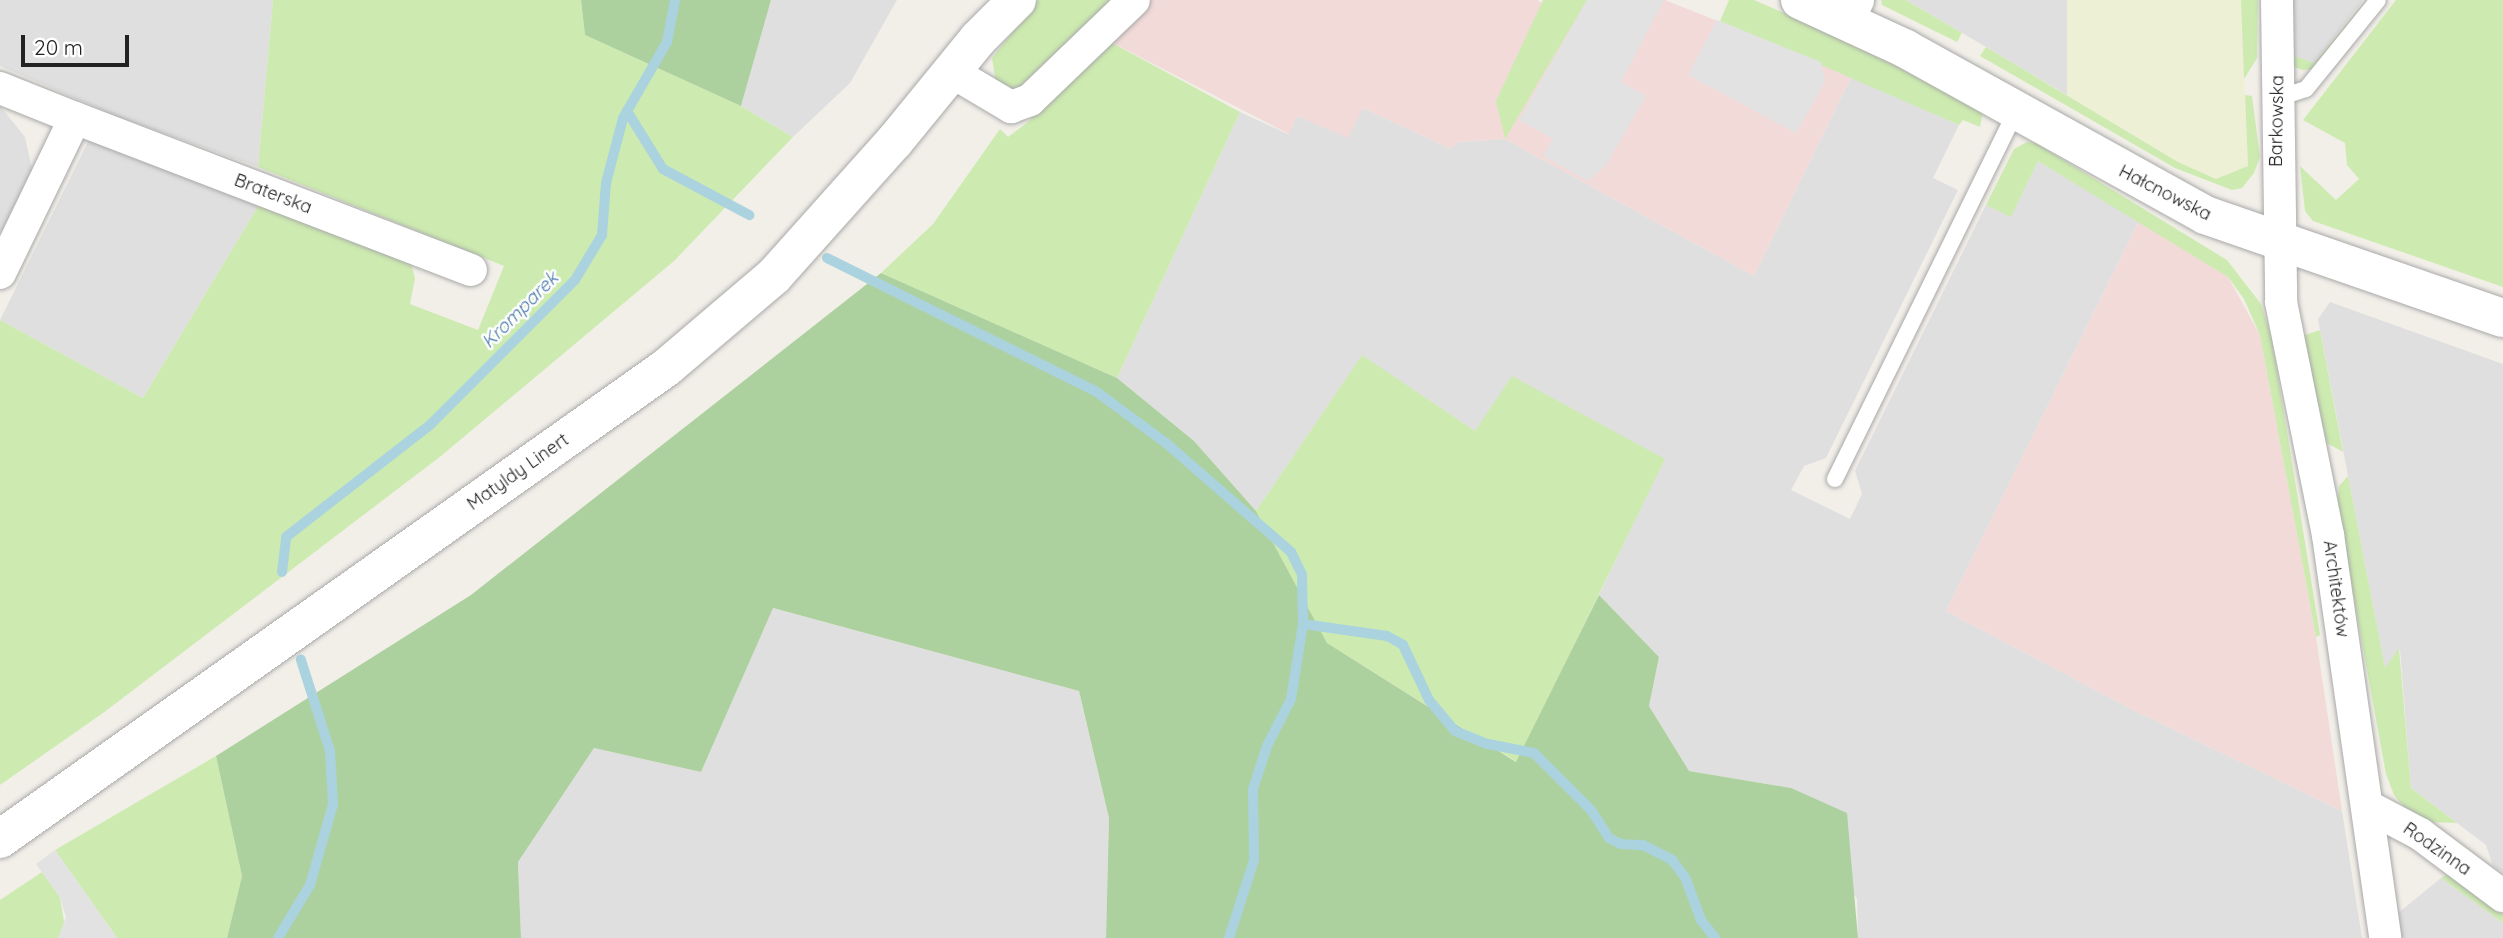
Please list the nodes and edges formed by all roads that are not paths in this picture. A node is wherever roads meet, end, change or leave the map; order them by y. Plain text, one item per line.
1 (996, 0) edge
2 (1017, 0) edge
3 (1134, 0) edge
4 (1800, 0) edge
5 (2277, 0) edge
6 (2378, 0) edge
7 (1853, 10) edge
8 (978, 39) junction
9 (952, 72) junction
10 (0, 88) edge
11 (2278, 98) junction
12 (2016, 111) junction
13 (75, 118) junction
14 (2279, 241) junction
15 (471, 270) dead end
16 (0, 273) edge
17 (2503, 318) edge
18 (1835, 478) dead end
19 (2367, 806) junction
20 (0, 839) edge
21 (2503, 897) edge
22 (2385, 938) edge

1 - 8 street, Matyldy Linert
2 - 8 street, Matyldy Linert
3 - 9 street
4 - 7 street, Hałcnowska
5 - 11 street, Barkowska
6 - 11 lane
7 - 12 street, Hałcnowska
8 - 9 street, Matyldy Linert
9 - 20 street, Matyldy Linert
10 - 13 street, Braterska
11 - 14 street, Barkowska
12 - 14 street, Hałcnowska
12 - 18 lane
13 - 15 street, Braterska
13 - 16 street
14 - 17 street, Hałcnowska
14 - 19 street, Architektów
19 - 21 street, Rodzinna
19 - 22 street, Architektów

